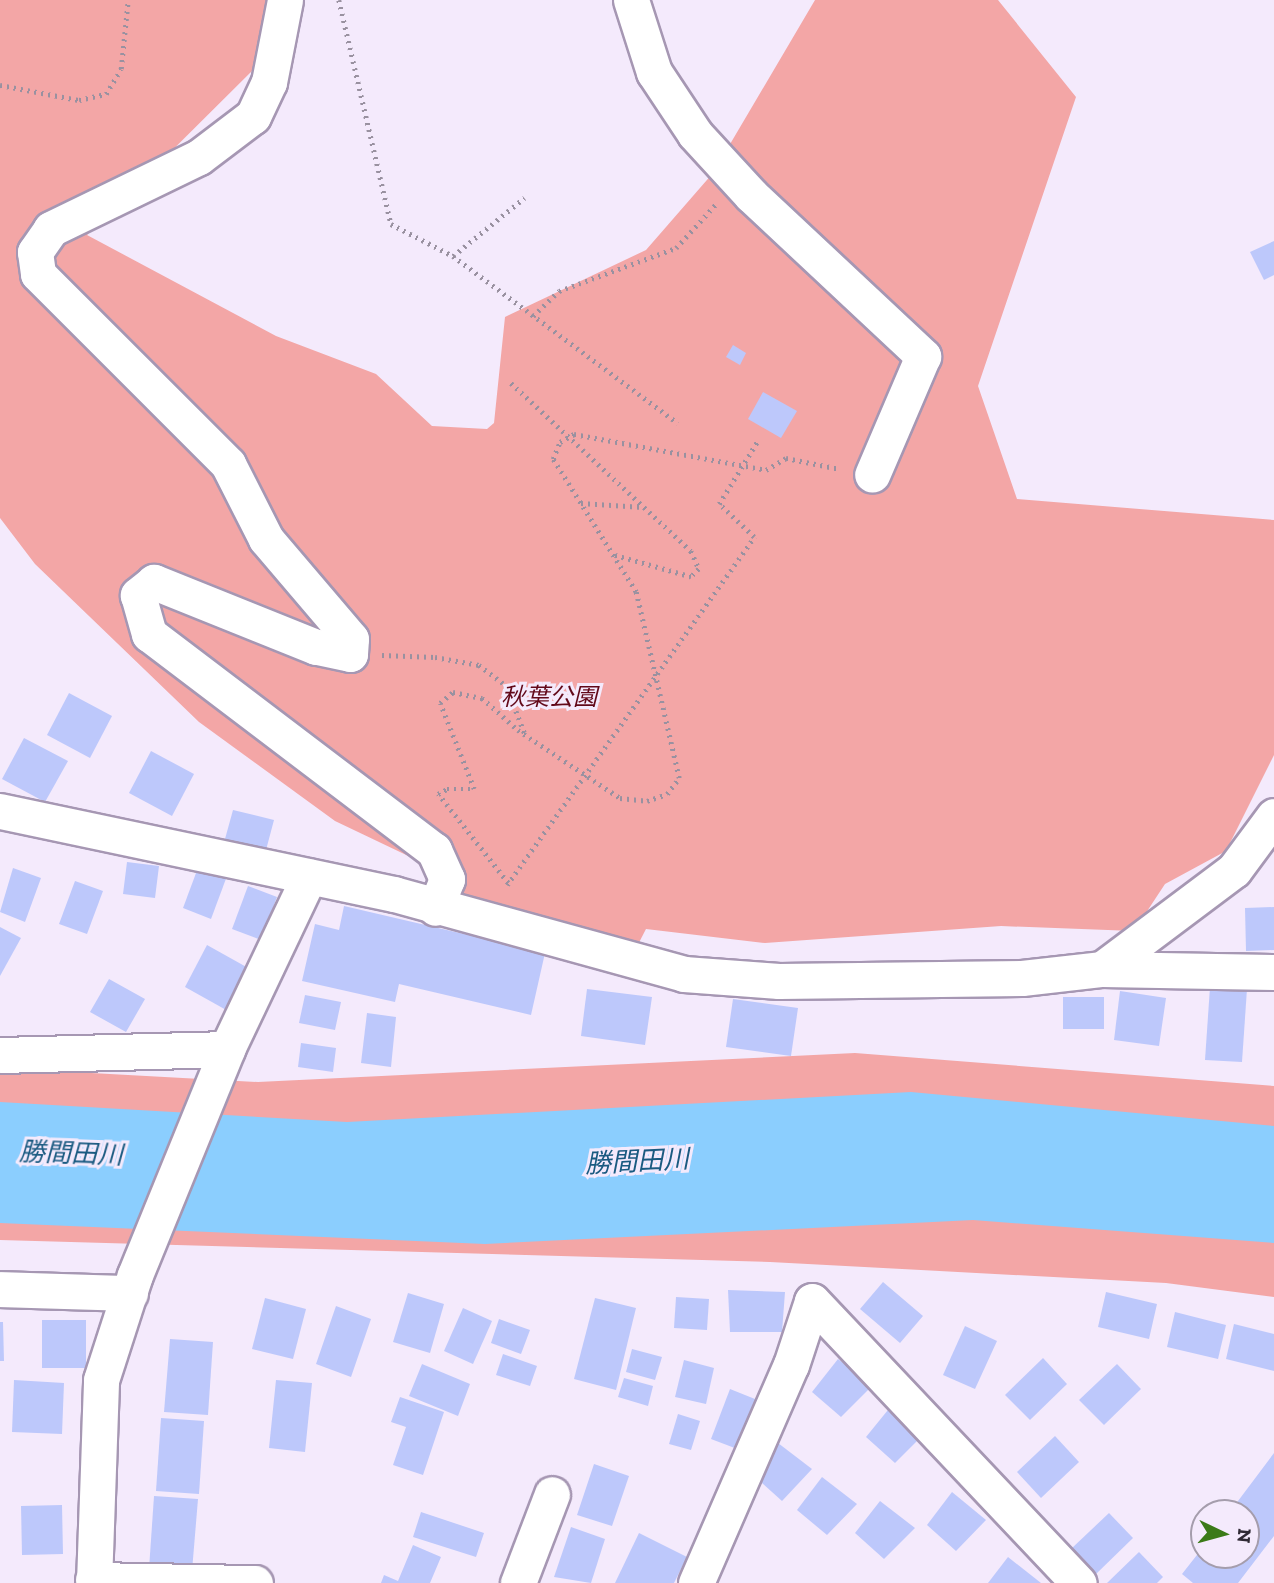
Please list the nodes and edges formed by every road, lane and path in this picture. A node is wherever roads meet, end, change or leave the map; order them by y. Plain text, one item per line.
1 (128, 0) edge
2 (285, 0) edge
3 (339, 0) edge
4 (631, 0) edge
5 (0, 85) edge
6 (738, 180) junction
7 (524, 198) dead end
8 (453, 256) junction
9 (533, 316) junction
10 (511, 383) dead end
11 (678, 424) dead end
12 (569, 437) junction
13 (757, 442) dead end
14 (742, 466) junction
15 (872, 475) joint
16 (581, 503) junction
17 (644, 507) junction
18 (613, 555) junction
19 (350, 654) junction
20 (657, 674) junction
21 (525, 735) junction
22 (585, 775) junction
23 (0, 811) edge
24 (1274, 816) edge
25 (309, 876) junction
26 (508, 883) junction
27 (435, 908) junction
28 (484, 917) junction
29 (1102, 969) junction
30 (1274, 972) edge
31 (227, 1049) junction
32 (0, 1055) edge
33 (133, 1284) junction
34 (0, 1289) edge
35 (552, 1494) dead end
36 (94, 1581) edge
37 (255, 1583) edge
38 (519, 1583) edge
39 (696, 1583) edge
40 (1079, 1583) edge

1 - 5 path
2 - 19 street
3 - 8 path
4 - 6 street
6 - 9 path
6 - 15 street
7 - 8 path
8 - 9 path
9 - 11 path
10 - 12 path
12 - 14 path
12 - 16 path
12 - 17 path
13 - 14 path
14 - 15 path
14 - 20 path
16 - 17 path
16 - 18 path
17 - 18 path
18 - 20 path
19 - 21 path
19 - 27 street
20 - 22 path
20 - 22 path
21 - 22 path
21 - 26 path
22 - 26 path
23 - 25 street
24 - 29 street
25 - 27 street
25 - 31 street
26 - 28 path
27 - 28 street
28 - 29 street
29 - 30 street
31 - 32 street
31 - 33 street
33 - 34 street
33 - 36 street
35 - 38 street
36 - 37 street
39 - 40 street

